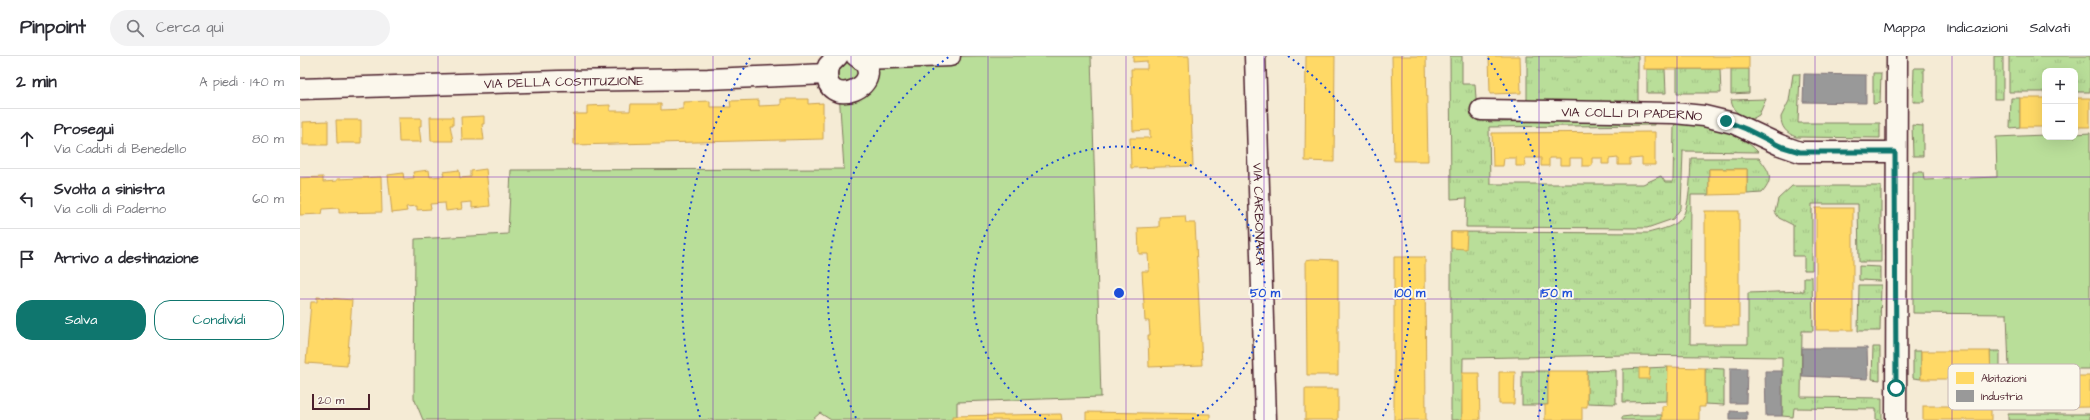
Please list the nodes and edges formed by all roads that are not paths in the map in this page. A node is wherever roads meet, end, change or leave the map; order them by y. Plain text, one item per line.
1 (838, 56) edge
2 (950, 56) edge
3 (1255, 56) edge
4 (1897, 56) edge
5 (858, 58) edge
6 (827, 74) junction
7 (300, 89) edge
8 (1481, 110) dead end
9 (1895, 152) junction
10 (1266, 420) edge
11 (1896, 420) edge

1 - 6 street
2 - 5 street
3 - 10 street, VIA CARBONARA
4 - 9 street
5 - 6 street
6 - 7 street, VIA DELLA COSTITUZIONE
8 - 9 street, VIA COLLI DI PADERNO
9 - 11 street

